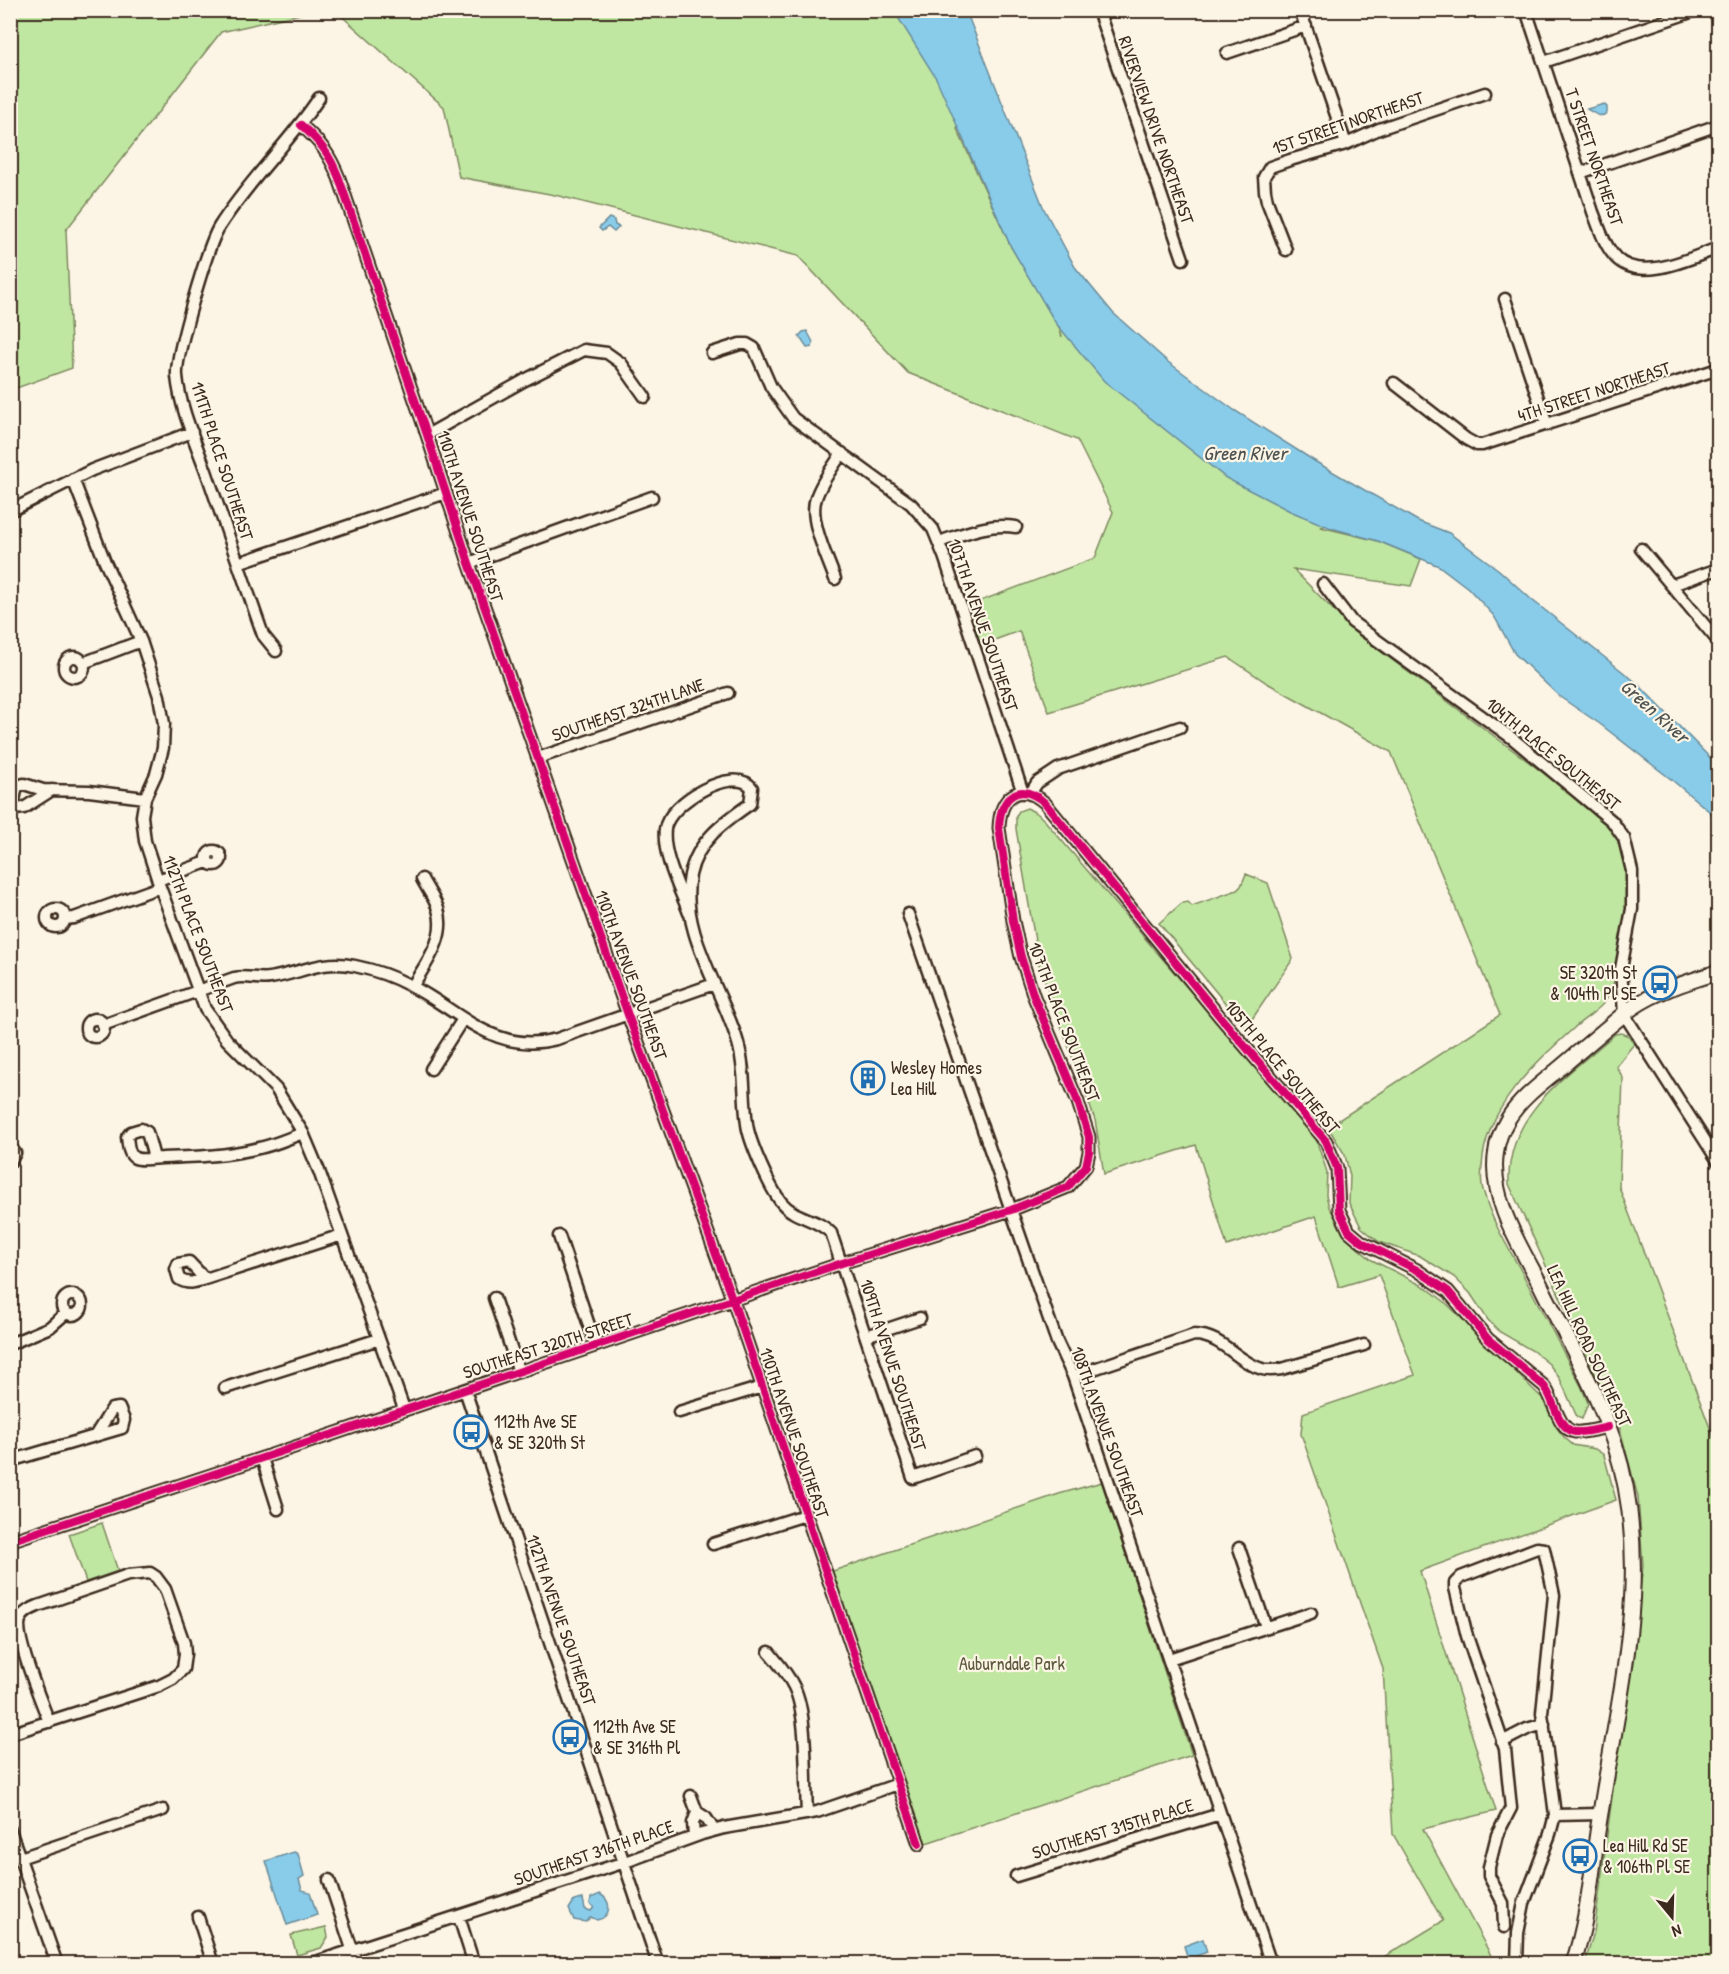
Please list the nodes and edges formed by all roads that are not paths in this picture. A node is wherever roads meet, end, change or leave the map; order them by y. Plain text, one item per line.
1 (1098, 10) edge
2 (1300, 10) edge
3 (1526, 10) edge
4 (1697, 10) edge
5 (1306, 26) junction
6 (1227, 53) dead end
7 (1544, 62) junction
8 (1485, 93) dead end
9 (319, 98) dead end
10 (301, 125) junction
11 (1719, 125) edge
12 (1346, 144) junction
13 (1580, 173) junction
14 (1719, 248) edge
15 (1286, 250) dead end
16 (1183, 259) dead end
17 (1505, 299) dead end
18 (712, 353) dead end
19 (1719, 369) edge
20 (1394, 383) dead end
21 (645, 397) dead end
22 (1547, 425) junction
23 (192, 432) junction
24 (427, 435) junction
25 (842, 453) junction
26 (73, 479) junction
27 (446, 493) junction
28 (652, 497) dead end
29 (10, 511) edge
30 (1016, 527) dead end
31 (939, 542) junction
32 (1641, 549) dead end
33 (238, 563) junction
34 (469, 563) junction
35 (1719, 569) edge
36 (835, 579) dead end
37 (1323, 584) dead end
38 (1672, 585) junction
39 (1719, 640) edge
40 (141, 641) junction
41 (276, 651) dead end
42 (83, 663) dead end
43 (728, 693) dead end
44 (1180, 727) dead end
45 (538, 758) junction
46 (52, 790) dead end
47 (1026, 793) junction
48 (145, 798) junction
49 (207, 862) dead end
50 (422, 879) dead end
51 (159, 884) junction
52 (689, 913) junction
53 (908, 914) dead end
54 (65, 919) dead end
55 (1719, 972) edge
56 (714, 984) junction
57 (412, 987) junction
58 (198, 991) junction
59 (1624, 1014) junction
60 (628, 1015) junction
61 (463, 1020) junction
62 (103, 1025) dead end
63 (431, 1069) dead end
64 (303, 1133) junction
65 (10, 1146) edge
66 (154, 1158) dead end
67 (1719, 1161) edge
68 (10, 1162) edge
69 (1086, 1166) joint
70 (1011, 1210) junction
71 (342, 1235) junction
72 (559, 1236) dead end
73 (842, 1263) junction
74 (205, 1279) dead end
75 (494, 1298) dead end
76 (733, 1300) junction
77 (66, 1313) dead end
78 (920, 1318) dead end
79 (866, 1336) junction
80 (379, 1339) junction
81 (10, 1344) edge
82 (1364, 1345) dead end
83 (596, 1346) junction
84 (519, 1372) junction
85 (1072, 1376) junction
86 (762, 1387) junction
87 (225, 1388) dead end
88 (465, 1390) junction
89 (404, 1409) junction
90 (679, 1412) dead end
91 (1608, 1427) junction
92 (95, 1436) dead end
93 (975, 1456) dead end
94 (262, 1458) junction
95 (10, 1461) edge
96 (278, 1509) dead end
97 (805, 1515) junction
98 (10, 1540) edge
99 (713, 1544) dead end
100 (1239, 1548) dead end
101 (1311, 1613) dead end
102 (1266, 1628) junction
103 (769, 1652) dead end
104 (1169, 1659) junction
105 (49, 1722) junction
106 (1544, 1724) junction
107 (10, 1734) edge
108 (1502, 1742) junction
109 (898, 1784) junction
110 (691, 1796) dead end
111 (163, 1810) dead end
112 (697, 1812) junction
113 (807, 1814) junction
114 (1220, 1814) junction
115 (1600, 1814) junction
116 (1555, 1815) junction
117 (714, 1830) junction
118 (11, 1832) edge
119 (694, 1837) junction
120 (919, 1844) dead end
121 (20, 1858) junction
122 (625, 1862) junction
123 (1016, 1876) dead end
124 (329, 1880) dead end
125 (198, 1917) dead end
126 (459, 1917) junction
127 (1504, 1927) dead end
128 (352, 1950) junction
129 (57, 1964) edge
130 (213, 1964) edge
131 (303, 1964) edge
132 (357, 1964) edge
133 (474, 1964) edge
134 (658, 1964) edge
135 (1271, 1964) edge
136 (1517, 1964) edge
137 (1573, 1964) edge

1 - 16 street, RIVERVIEW DRIVE NORTHEAST
2 - 5 street
3 - 7 street, T STREET NORTHEAST
4 - 7 street
5 - 6 street
5 - 12 street
7 - 13 street, T STREET NORTHEAST
8 - 12 street, 1ST STREET NORTHEAST
9 - 10 street, 111TH PLACE SOUTHEAST
10 - 23 street, 111TH PLACE SOUTHEAST
10 - 24 street, 110TH AVENUE SOUTHEAST
11 - 13 street
12 - 15 street, 1ST STREET NORTHEAST
13 - 14 street, T STREET NORTHEAST
17 - 22 street
18 - 25 street, 107TH AVENUE SOUTHEAST
19 - 22 street, 4TH STREET NORTHEAST
20 - 22 street, 4TH STREET NORTHEAST
21 - 24 street
23 - 26 street
23 - 33 street, 111TH PLACE SOUTHEAST
24 - 27 street, 110TH AVENUE SOUTHEAST
25 - 31 street, 107TH AVENUE SOUTHEAST
25 - 36 street
26 - 29 street
26 - 40 street, 112TH PLACE SOUTHEAST
27 - 33 street
27 - 34 street, 110TH AVENUE SOUTHEAST
28 - 34 street
30 - 31 street
31 - 47 street, 107TH AVENUE SOUTHEAST
32 - 38 street
33 - 41 street, 111TH PLACE SOUTHEAST
34 - 45 street, 110TH AVENUE SOUTHEAST
35 - 38 street
37 - 59 street, 104TH PLACE SOUTHEAST
38 - 39 street
40 - 42 street
40 - 48 street, 112TH PLACE SOUTHEAST
43 - 45 street, SOUTHEAST 324TH LANE
44 - 47 street, 107TH PLACE SOUTHEAST
45 - 60 street, 110TH AVENUE SOUTHEAST
46 - 48 street
47 - 69 street, 107TH PLACE SOUTHEAST
47 - 91 street, 105TH PLACE SOUTHEAST
48 - 51 street, 112TH PLACE SOUTHEAST
49 - 51 street
50 - 57 street
51 - 54 street
51 - 58 street, 112TH PLACE SOUTHEAST
52 - 52 street, 109TH AVENUE SOUTHEAST
52 - 56 street, 109TH AVENUE SOUTHEAST
53 - 70 street, 108TH AVENUE SOUTHEAST
55 - 59 main road
56 - 60 street
56 - 73 street, 109TH AVENUE SOUTHEAST
57 - 58 street
57 - 61 street
58 - 62 street
58 - 64 street, 112TH PLACE SOUTHEAST
59 - 67 street
59 - 91 main road, LEA HILL ROAD SOUTHEAST
60 - 61 street
60 - 76 street, 110TH AVENUE SOUTHEAST
61 - 63 street
64 - 66 street
64 - 71 street, 112TH PLACE SOUTHEAST
65 - 68 street
69 - 70 street, SOUTHEAST 320TH STREET
70 - 73 street, SOUTHEAST 320TH STREET
70 - 85 street, 108TH AVENUE SOUTHEAST
71 - 74 street
71 - 80 street, 112TH PLACE SOUTHEAST
72 - 83 street
73 - 76 street, SOUTHEAST 320TH STREET
73 - 79 street, 109TH AVENUE SOUTHEAST
75 - 84 street
76 - 83 street, SOUTHEAST 320TH STREET
76 - 86 street, 110TH AVENUE SOUTHEAST
77 - 81 street
78 - 79 street
79 - 93 street, 109TH AVENUE SOUTHEAST
80 - 87 street
80 - 89 street, 112TH PLACE SOUTHEAST
82 - 85 street
83 - 84 street, SOUTHEAST 320TH STREET
84 - 88 street, SOUTHEAST 320TH STREET
85 - 104 street, 108TH AVENUE SOUTHEAST
86 - 90 street
86 - 97 street, 110TH AVENUE SOUTHEAST
88 - 89 street, SOUTHEAST 320TH STREET
88 - 122 street, 112TH AVENUE SOUTHEAST
89 - 94 street, SOUTHEAST 320TH STREET
91 - 115 main road, LEA HILL ROAD SOUTHEAST
92 - 95 street
94 - 96 street
94 - 98 street, SOUTHEAST 320TH STREET
97 - 99 street
97 - 109 street, 110TH AVENUE SOUTHEAST
100 - 102 street
101 - 102 street
102 - 104 street
103 - 113 street
104 - 114 street, 108TH AVENUE SOUTHEAST
105 - 105 street
105 - 107 street
106 - 108 street
106 - 108 street
106 - 116 street
108 - 127 street
109 - 113 street, SOUTHEAST 316TH PLACE
109 - 120 street, 110TH AVENUE SOUTHEAST
110 - 112 street
111 - 121 street
112 - 117 street
112 - 119 street
113 - 117 street, SOUTHEAST 316TH PLACE
114 - 123 street, SOUTHEAST 315TH PLACE
114 - 135 street, 108TH AVENUE SOUTHEAST
115 - 116 street
115 - 137 main road, LEA HILL ROAD SOUTHEAST
116 - 136 street
117 - 119 street, SOUTHEAST 316TH PLACE
118 - 121 street
119 - 122 street, SOUTHEAST 316TH PLACE
121 - 129 street
122 - 126 street, SOUTHEAST 316TH PLACE
122 - 134 street, 112TH AVENUE SOUTHEAST
124 - 128 street
125 - 130 street
126 - 128 street, SOUTHEAST 316TH PLACE
126 - 133 street
128 - 131 street, SOUTHEAST 316TH PLACE
128 - 132 street

